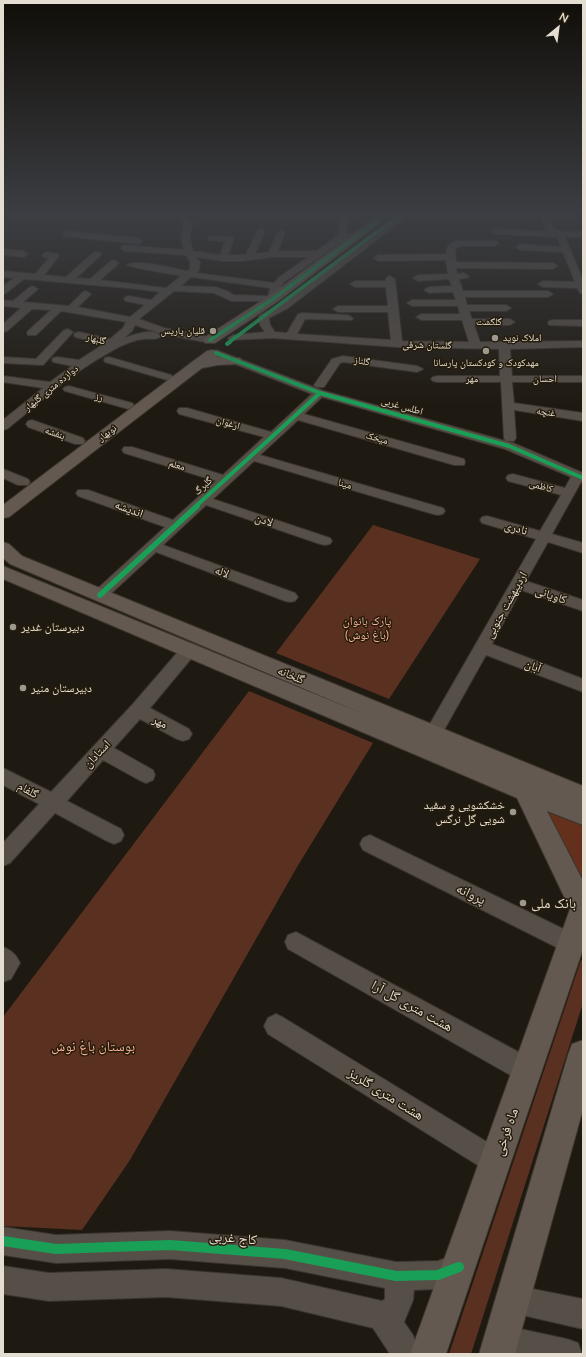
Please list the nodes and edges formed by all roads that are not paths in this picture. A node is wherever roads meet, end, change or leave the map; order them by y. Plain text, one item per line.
1 (18, 279) edge
2 (59, 279) edge
3 (95, 279) edge
4 (182, 279) edge
5 (227, 279) edge
6 (285, 279) edge
7 (299, 279) edge
8 (306, 279) edge
9 (315, 279) edge
10 (454, 279) edge
11 (68, 280) joint
12 (92, 282) junction
13 (354, 284) dead end
14 (542, 284) dead end
15 (276, 286) junction
16 (581, 288) edge
17 (33, 289) dead end
18 (171, 289) junction
19 (198, 290) junction
20 (429, 290) dead end
21 (3, 291) edge
22 (86, 294) dead end
23 (548, 294) dead end
24 (572, 296) dead end
25 (583, 296) edge
26 (129, 298) dead end
27 (273, 299) junction
28 (191, 300) dead end
29 (511, 301) junction
30 (154, 303) junction
31 (412, 303) dead end
32 (7, 304) edge
33 (30, 305) junction
34 (463, 305) junction
35 (60, 307) junction
36 (71, 309) junction
37 (338, 309) dead end
38 (393, 314) junction
39 (264, 317) junction
40 (421, 317) dead end
41 (348, 318) dead end
42 (374, 318) dead end
43 (132, 320) junction
44 (510, 322) dead end
45 (553, 323) dead end
46 (583, 323) edge
47 (184, 324) dead end
48 (3, 329) edge
49 (68, 332) dead end
50 (32, 333) dead end
51 (79, 335) dead end
52 (272, 335) junction
53 (156, 336) junction
54 (290, 338) junction
55 (112, 343) junction
56 (397, 344) junction
57 (583, 344) edge
58 (214, 346) junction
59 (476, 346) junction
60 (504, 346) junction
61 (105, 356) junction
62 (3, 360) edge
63 (57, 360) dead end
64 (235, 361) junction
65 (81, 364) junction
66 (417, 368) dead end
67 (166, 377) junction
68 (3, 379) edge
69 (437, 379) dead end
70 (506, 379) junction
71 (583, 379) edge
72 (54, 386) junction
73 (69, 389) dead end
74 (320, 389) junction
75 (128, 405) junction
76 (509, 406) junction
77 (183, 411) dead end
78 (295, 415) junction
79 (583, 417) edge
80 (4, 424) edge
81 (32, 424) dead end
82 (273, 436) junction
83 (510, 438) junction
84 (78, 441) junction
85 (128, 450) dead end
86 (251, 456) junction
87 (459, 462) dead end
88 (3, 473) edge
89 (581, 474) edge
90 (513, 478) dead end
91 (225, 480) junction
92 (22, 482) junction
93 (83, 493) dead end
94 (568, 493) junction
95 (3, 496) edge
96 (204, 500) junction
97 (438, 511) dead end
98 (3, 514) edge
99 (487, 520) dead end
100 (175, 526) junction
101 (545, 536) junction
102 (325, 541) dead end
103 (153, 546) junction
104 (3, 548) edge
105 (583, 548) edge
106 (3, 572) edge
107 (518, 584) junction
108 (100, 595) junction
109 (290, 597) dead end
110 (583, 606) edge
111 (483, 647) junction
112 (190, 650) junction
113 (583, 686) edge
114 (138, 710) junction
115 (183, 734) dead end
116 (433, 734) junction
117 (101, 750) junction
118 (146, 774) dead end
119 (3, 776) edge
120 (526, 792) junction
121 (583, 796) edge
122 (52, 803) junction
123 (583, 815) edge
124 (114, 835) dead end
125 (370, 844) dead end
126 (7, 847) edge
127 (583, 909) edge
128 (296, 942) dead end
129 (577, 946) edge
130 (3, 958) edge
131 (3, 971) edge
132 (276, 1026) dead end
133 (583, 1055) edge
134 (528, 1071) junction
135 (577, 1098) edge
136 (496, 1162) junction
137 (3, 1241) edge
138 (459, 1267) junction
139 (396, 1276) junction
140 (3, 1280) edge
141 (513, 1299) junction
142 (583, 1314) edge
143 (382, 1316) junction
144 (500, 1347) edge
145 (405, 1354) edge
146 (428, 1354) edge
147 (567, 1354) edge

1 - 21 street
2 - 11 street
3 - 12 street
4 - 18 street
5 - 15 street
6 - 15 street
7 - 27 main road, نوبهار
8 - 39 main road, نوبهار
9 - 39 street
10 - 34 street
11 - 12 street
12 - 18 street
13 - 38 street
14 - 16 street
15 - 27 street
17 - 32 street
18 - 19 street
18 - 30 street
19 - 27 street
19 - 28 street
20 - 34 street
22 - 36 street
23 - 29 street
24 - 25 street
26 - 30 street
27 - 58 main road, نوبهار
29 - 34 street
29 - 34 street
30 - 43 street
31 - 34 street
32 - 33 street
33 - 35 street
33 - 48 street
34 - 40 street
34 - 44 street, گلگشت
34 - 59 street
35 - 36 street
35 - 50 street
36 - 43 street
37 - 38 street
38 - 42 street
38 - 56 street
39 - 52 street
39 - 58 main road, نوبهار
41 - 54 street
43 - 47 street
43 - 53 street
43 - 55 street
43 - 58 street
45 - 46 street
49 - 62 street
51 - 55 street, گلبهار
52 - 54 street, گلستان شرقی
52 - 58 street, گلستان شرقی
53 - 58 street
53 - 61 street
54 - 56 street, گلستان شرقی
55 - 61 street
56 - 59 street, گلستان شرقی
57 - 60 street, گلستان شرقی
58 - 64 street, اطلس غربی
58 - 64 main road
58 - 67 main road, نوبهار
58 - 74 street, اطلس غربی
58 - 98 main road, نوبهار
59 - 60 street, گلستان شرقی
60 - 70 street
61 - 65 street, دوازده متری گلبهار
61 - 67 street
63 - 65 street
64 - 74 street, اطلس غربی
65 - 72 street, دوازده متری گلبهار
66 - 74 street, گلناز
67 - 75 main road, نوبهار
68 - 72 street
69 - 70 street, مهر
70 - 71 street, احسان
70 - 76 street
72 - 80 street, دوازده متری گلبهار
73 - 75 street, رز
74 - 78 street, گلبرگ
74 - 83 street, اطلس غربی
74 - 89 street, اطلس غربی
75 - 84 main road, نوبهار
76 - 79 street, غنچه
76 - 83 street
77 - 82 street, ارغوان
78 - 82 street, گلبرگ
78 - 87 street, میخک
81 - 84 street, بنفشه
82 - 86 street, گلبرگ
83 - 89 street, اطلس غربی
84 - 92 main road, نوبهار
85 - 91 street, معلم
86 - 91 street, گلبرگ
86 - 97 street, مینا
88 - 92 street
89 - 94 street, اردیبهشت جنوبی
90 - 94 street, کاظمی
91 - 96 street, گلبرگ
92 - 95 main road, نوبهار
93 - 100 street, اندیشه
94 - 101 street, اردیبهشت جنوبی
96 - 100 street, گلبرگ
96 - 102 street, لادن
99 - 101 street, نادری
100 - 103 street, گلبرگ
101 - 105 street, نادری
101 - 107 street, اردیبهشت جنوبی
103 - 108 street, گلبرگ
103 - 109 street, لاله
104 - 108 main road, گلخانه
106 - 112 main road, گلخانه
107 - 110 street, کاویانی
107 - 111 street, اردیبهشت جنوبی
108 - 116 main road, گلخانه
111 - 113 street, آبان
111 - 116 street, اردیبهشت جنوبی
112 - 114 street, استادان
112 - 120 main road, گلخانه
114 - 115 street, مهر
114 - 117 street, استادان
116 - 121 main road, گلخانه
117 - 118 street
117 - 122 street, استادان
119 - 122 street, گلفام
120 - 123 main road, گلخانه
120 - 127 main road, ماه فرخی
122 - 124 street, گلفام
122 - 126 street, استادان
125 - 129 street, پروانه
127 - 129 main road, ماه فرخی
128 - 134 street, هشت متری گل آرا
129 - 134 main road, ماه فرخی
130 - 131 street
132 - 136 street, هشت متری گلریز
133 - 135 main road
134 - 136 main road, ماه فرخی
135 - 141 main road
136 - 138 main road, ماه فرخی
137 - 139 street, کاج غربی
138 - 139 street, کاج غربی
138 - 146 main road, ماه فرخی
139 - 143 street
140 - 143 street
141 - 142 street
141 - 144 main road
143 - 145 street
144 - 147 street

